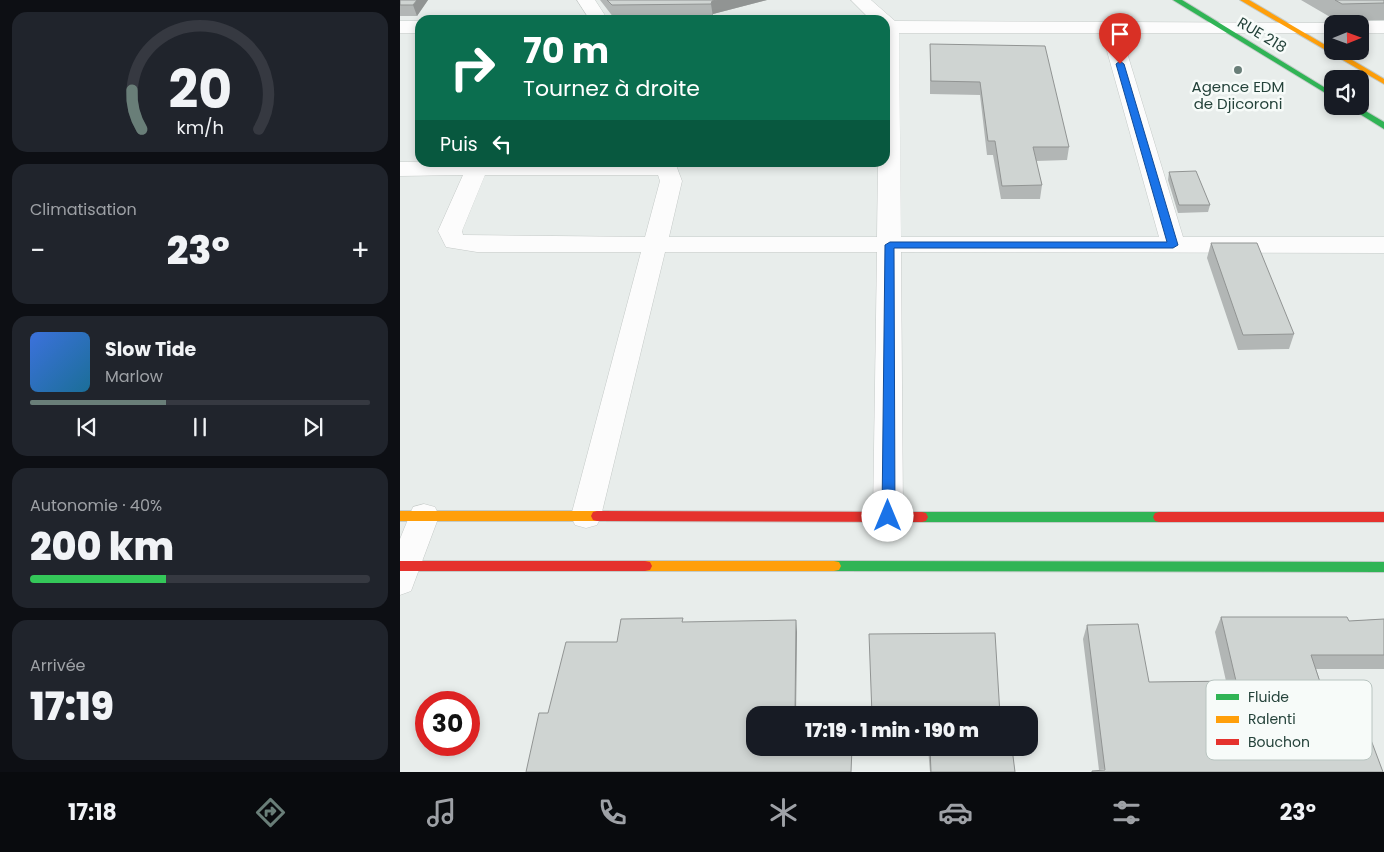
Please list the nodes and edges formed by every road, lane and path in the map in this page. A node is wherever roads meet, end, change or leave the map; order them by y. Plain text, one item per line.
1 (586, 0) edge
2 (860, 0) edge
3 (1177, 0) edge
4 (1244, 0) edge
5 (596, 15) edge
6 (876, 15) edge
7 (890, 24) edge
8 (400, 27) edge
9 (415, 27) edge
10 (1110, 27) junction
11 (1220, 27) junction
12 (1289, 27) junction
13 (1324, 27) edge
14 (1369, 27) edge
15 (1384, 27) edge
16 (1384, 82) edge
17 (1324, 90) edge
18 (1366, 115) edge
19 (1384, 126) edge
20 (458, 167) edge
21 (478, 167) edge
22 (565, 167) edge
23 (889, 167) edge
24 (400, 170) edge
25 (654, 244) junction
26 (890, 245) junction
27 (1173, 245) junction
28 (1384, 245) edge
29 (412, 516) edge
30 (586, 516) junction
31 (888, 516) junction
32 (1384, 517) edge
33 (1384, 567) edge
34 (402, 571) edge

1 - 5 street
2 - 6 street
3 - 11 main road, RUE 218
4 - 12 main road, RUE 218
7 - 10 street
8 - 9 street
10 - 11 street
10 - 27 street
11 - 12 street
11 - 17 main road, RUE 218
12 - 13 street
12 - 16 main road, RUE 218
14 - 15 street
18 - 19 main road
20 - 24 street
21 - 25 street
22 - 25 street
23 - 26 street
25 - 26 street
25 - 30 street
26 - 27 street
26 - 31 street
27 - 28 street
29 - 30 main road
29 - 34 street
30 - 31 main road
31 - 32 main road
33 - 34 main road

